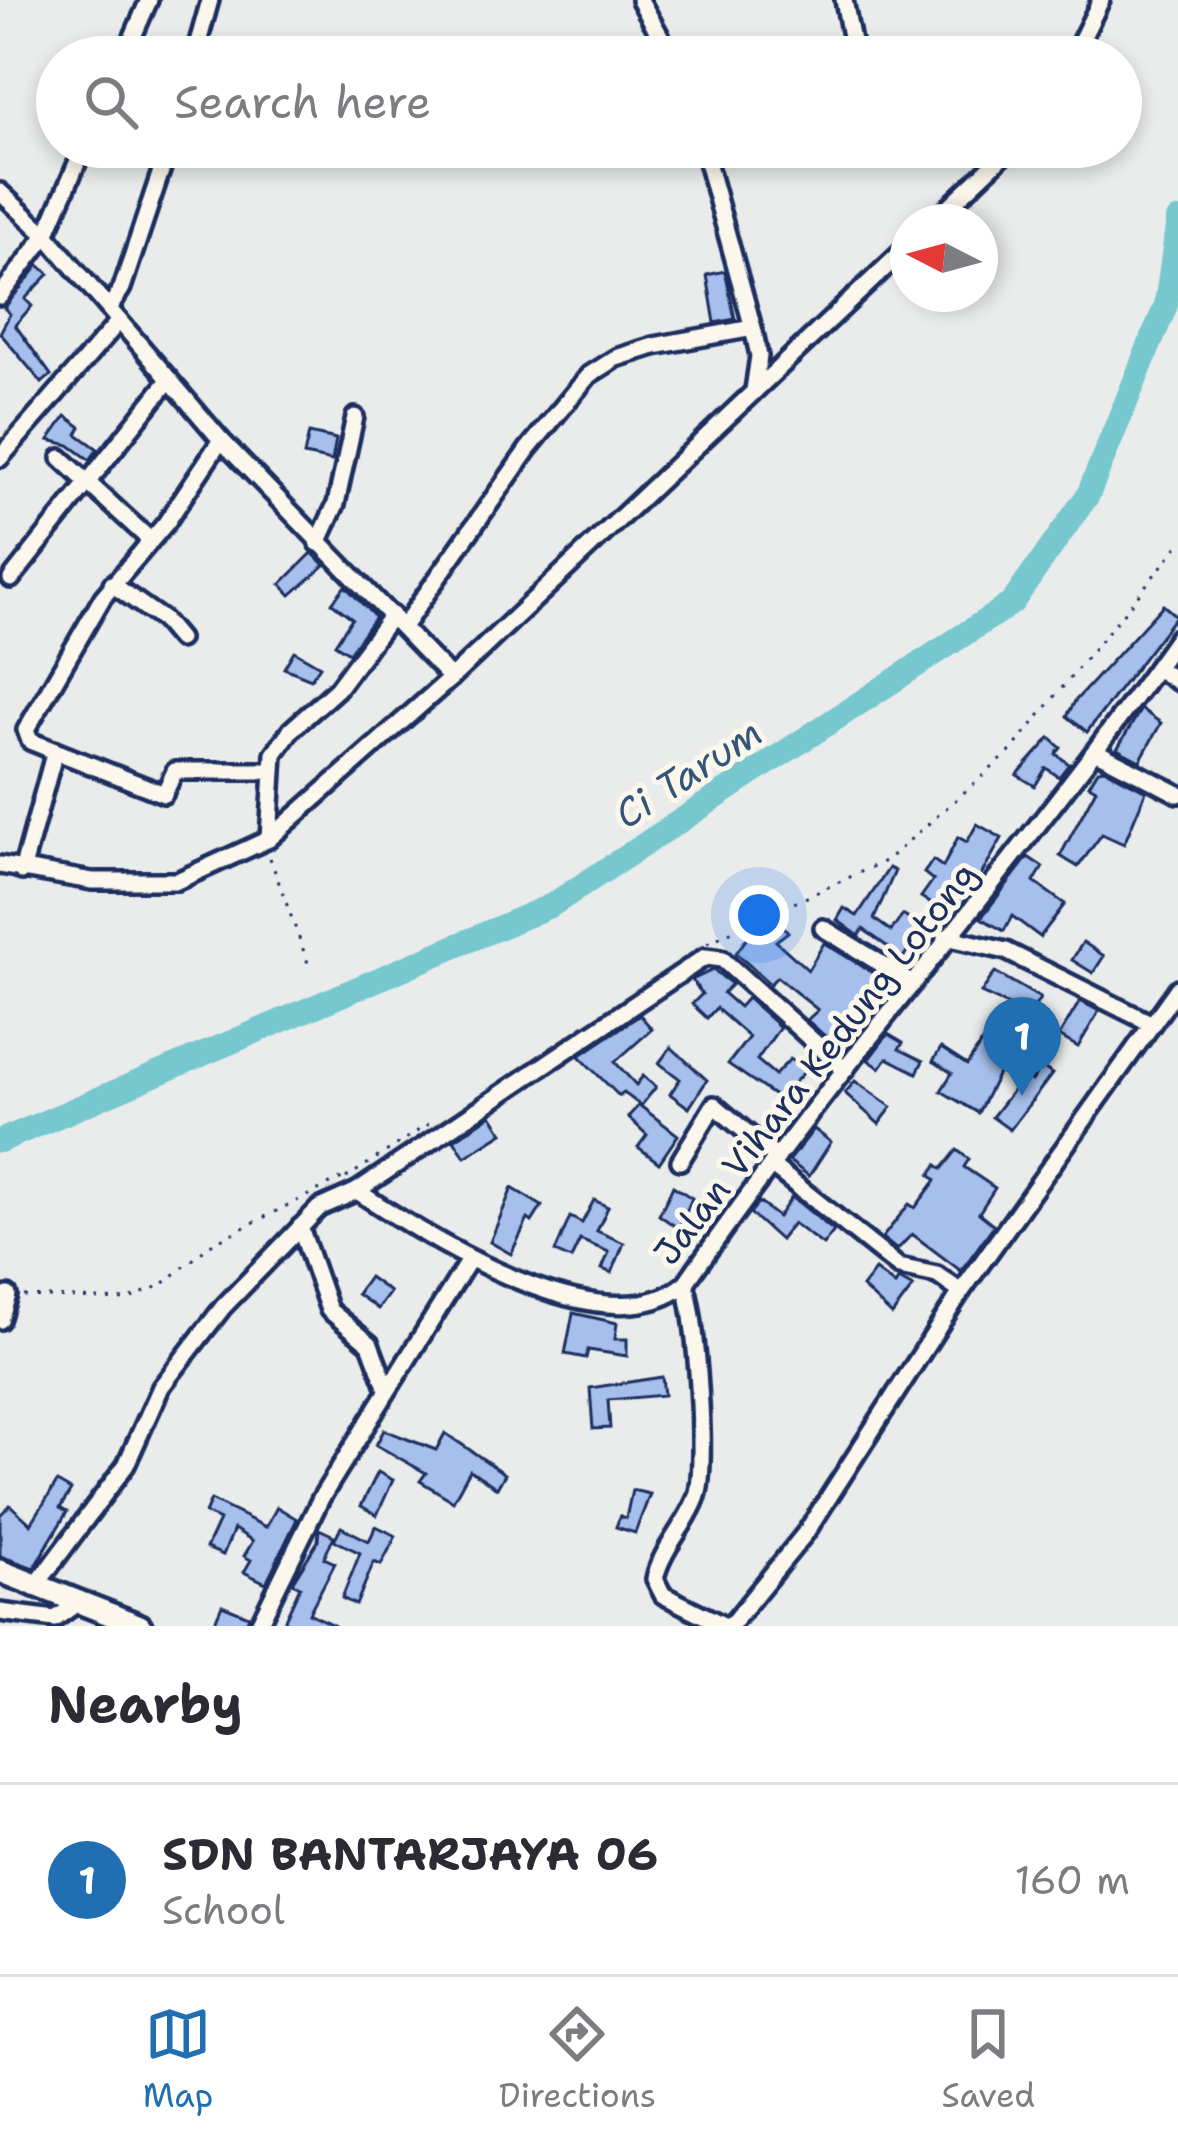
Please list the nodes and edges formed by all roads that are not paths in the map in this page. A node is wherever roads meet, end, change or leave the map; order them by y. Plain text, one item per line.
1 (149, 0) edge
2 (210, 0) edge
3 (640, 0) edge
4 (844, 0) edge
5 (1101, 0) edge
6 (133, 36) edge
7 (200, 36) edge
8 (660, 36) edge
9 (851, 36) edge
10 (1083, 36) edge
11 (75, 168) edge
12 (163, 168) edge
13 (710, 168) edge
14 (990, 168) edge
15 (0, 192) edge
16 (952, 204) edge
17 (46, 235) junction
18 (890, 263) edge
19 (0, 296) edge
20 (114, 314) junction
21 (753, 328) junction
22 (169, 380) junction
23 (754, 391) junction
24 (355, 417) dead end
25 (221, 440) junction
26 (0, 458) edge
27 (61, 458) dead end
28 (87, 480) junction
29 (150, 540) junction
30 (318, 543) junction
31 (10, 578) dead end
32 (112, 584) junction
33 (397, 621) junction
34 (1178, 637) edge
35 (179, 639) dead end
36 (1156, 668) junction
37 (452, 678) junction
38 (1178, 682) edge
39 (1094, 751) junction
40 (55, 752) junction
41 (269, 772) junction
42 (1178, 794) edge
43 (266, 840) junction
44 (0, 866) edge
45 (22, 871) junction
46 (823, 928) dead end
47 (946, 937) junction
48 (909, 981) junction
49 (1178, 988) edge
50 (1150, 1022) junction
51 (845, 1070) junction
52 (680, 1161) dead end
53 (774, 1161) junction
54 (353, 1183) junction
55 (300, 1227) junction
56 (469, 1260) junction
57 (685, 1284) junction
58 (961, 1292) junction
59 (8, 1295) road end
60 (0, 1320) edge
61 (387, 1389) junction
62 (0, 1571) edge
63 (34, 1588) junction
64 (76, 1604) junction
65 (0, 1612) edge
66 (140, 1626) edge
67 (258, 1626) edge
68 (728, 1626) edge

1 - 6 street
2 - 7 street
3 - 8 street
4 - 9 street
5 - 10 street
11 - 17 street
12 - 20 street
13 - 21 street
14 - 16 street
15 - 17 street
17 - 19 street
17 - 20 street
18 - 23 street
20 - 22 street
20 - 26 street
21 - 23 street
21 - 33 street
22 - 25 street
22 - 28 street
23 - 37 street
24 - 30 street
25 - 29 street
25 - 30 street
27 - 28 street
28 - 29 street
28 - 31 street
29 - 32 street
30 - 33 street
32 - 35 street
32 - 40 street
33 - 37 street
33 - 41 street
34 - 36 street, Jalan Vihara Kedung Lotong
36 - 38 street
36 - 39 street, Jalan Vihara Kedung Lotong
37 - 43 street
39 - 42 street
39 - 47 street, Jalan Vihara Kedung Lotong
40 - 41 street
40 - 45 street
41 - 43 street
43 - 45 street
44 - 45 street
46 - 48 street
47 - 48 street, Jalan Vihara Kedung Lotong
47 - 50 street
48 - 51 street, Jalan Vihara Kedung Lotong
49 - 50 street
50 - 58 street
51 - 53 street, Jalan Vihara Kedung Lotong
51 - 54 street
52 - 53 street
53 - 57 street, Jalan Vihara Kedung Lotong
53 - 58 street
54 - 55 street
54 - 56 street, Jalan Vihara Kedung Lotong
55 - 61 street
55 - 63 street
56 - 57 street, Jalan Vihara Kedung Lotong
56 - 61 street
57 - 68 street
58 - 68 street
59 - 60 street
61 - 67 street
62 - 63 main road
63 - 64 main road
64 - 65 street
64 - 66 main road

